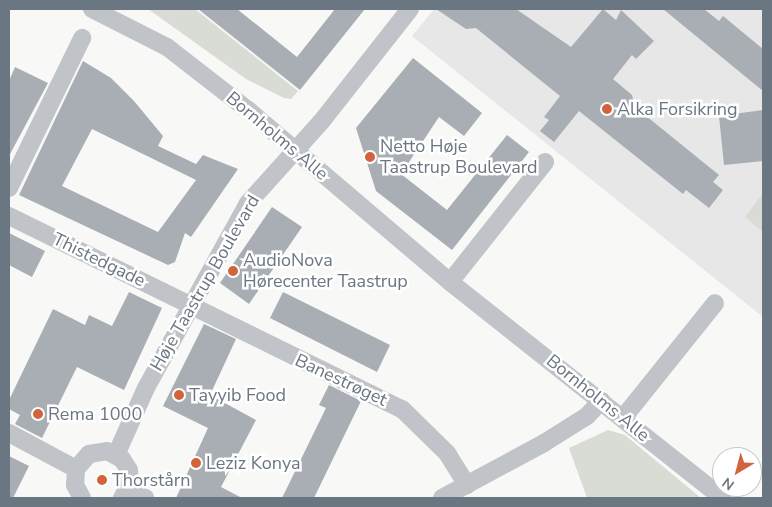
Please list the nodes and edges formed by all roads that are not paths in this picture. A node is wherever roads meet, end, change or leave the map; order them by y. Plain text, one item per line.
1 (92, 9) edge
2 (410, 9) edge
3 (82, 38) dead end
4 (295, 149) junction
5 (544, 162) dead end
6 (9, 188) edge
7 (9, 216) edge
8 (450, 282) junction
9 (715, 304) dead end
10 (189, 306) junction
11 (601, 401) junction
12 (622, 418) junction
13 (9, 434) edge
14 (116, 455) junction
15 (76, 469) junction
16 (467, 485) junction
17 (125, 494) edge
18 (82, 498) edge
19 (145, 498) edge
20 (442, 498) edge
21 (722, 498) edge

1 - 4 street, Bornholms Alle
2 - 4 street, Høje Taastrup Boulevard
3 - 6 street
4 - 8 street, Bornholms Alle
4 - 10 street, Høje Taastrup Boulevard
5 - 8 street
7 - 10 street, Thistedgade
8 - 11 street, Bornholms Alle
9 - 12 street
10 - 14 street, Høje Taastrup Boulevard
10 - 16 street, Banestrøget
11 - 12 street, Bornholms Alle
11 - 16 street
12 - 21 street, Bornholms Alle
13 - 15 street
14 - 15 street
14 - 17 street
15 - 18 street
16 - 20 street
17 - 19 street

